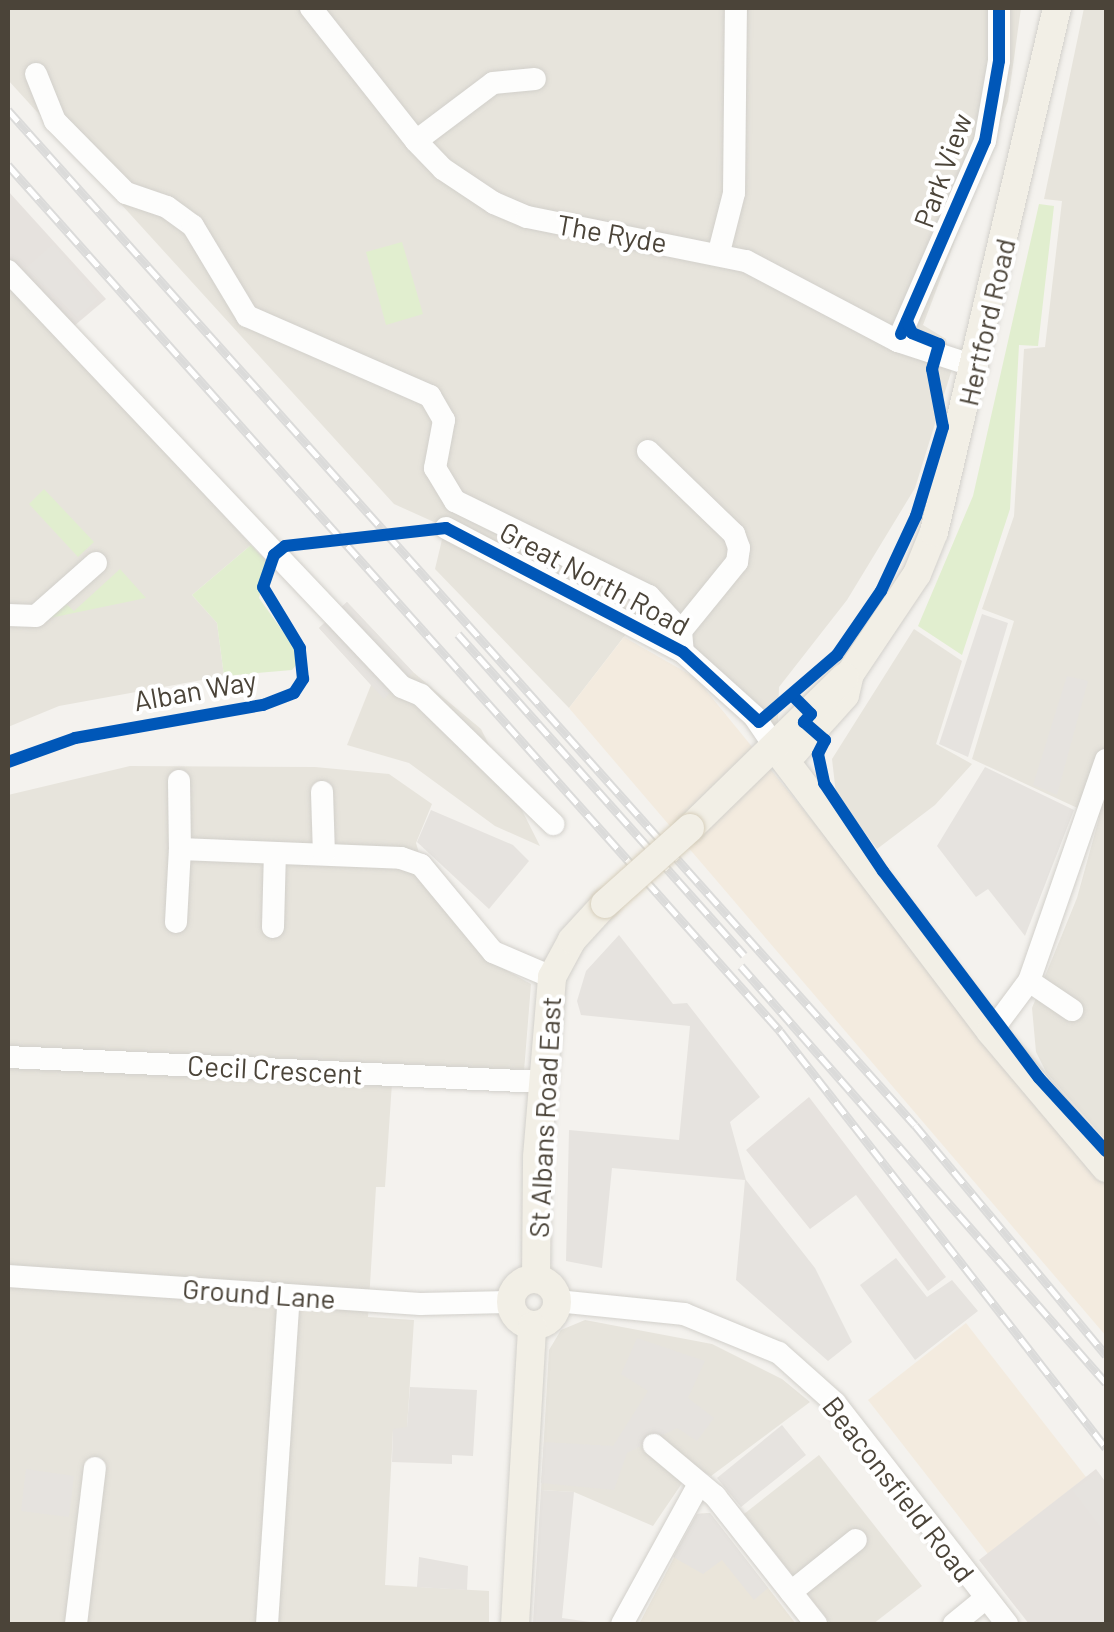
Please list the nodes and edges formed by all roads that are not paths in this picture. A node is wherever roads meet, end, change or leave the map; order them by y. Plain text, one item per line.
1 (311, 8) edge
2 (736, 8) edge
3 (999, 8) edge
4 (1057, 8) edge
5 (36, 74) dead end
6 (535, 79) dead end
7 (416, 141) junction
8 (719, 252) junction
9 (8, 271) edge
10 (898, 341) junction
11 (977, 367) junction
12 (648, 451) dead end
13 (446, 528) dead end
14 (96, 563) dead end
15 (8, 615) edge
16 (682, 641) junction
17 (777, 750) junction
18 (1106, 760) edge
19 (179, 781) dead end
20 (322, 792) dead end
21 (553, 824) dead end
22 (180, 849) junction
23 (275, 853) junction
24 (324, 854) junction
25 (176, 922) dead end
26 (273, 928) dead end
27 (552, 977) junction
28 (1028, 981) junction
29 (1072, 1010) dead end
30 (991, 1032) junction
31 (8, 1057) edge
32 (542, 1082) junction
33 (1106, 1168) edge
34 (8, 1276) edge
35 (536, 1279) junction
36 (289, 1296) junction
37 (557, 1300) junction
38 (510, 1302) junction
39 (532, 1326) junction
40 (654, 1445) dead end
41 (95, 1468) dead end
42 (699, 1484) junction
43 (856, 1540) dead end
44 (790, 1592) junction
45 (986, 1598) junction
46 (76, 1624) edge
47 (268, 1624) edge
48 (515, 1624) edge
49 (622, 1624) edge
50 (816, 1624) edge
51 (954, 1624) edge
52 (1007, 1624) edge

1 - 7 street, The Ryde
2 - 8 street
3 - 10 street, Park View
4 - 11 main road, Hertford Road
5 - 16 street
6 - 7 street
7 - 8 street, The Ryde
8 - 10 street, The Ryde
9 - 21 street
10 - 11 street, The Ryde
11 - 17 main road, Hertford Road
12 - 16 street
13 - 16 street, Great North Road
14 - 15 street
16 - 17 street, Great North Road
17 - 27 main road, St Albans Road East, bridge
17 - 30 main road, Great North Road
18 - 28 street
19 - 22 street
20 - 24 street
22 - 23 street
22 - 25 street
23 - 24 street
23 - 26 street
24 - 27 street
27 - 32 main road, St Albans Road East
28 - 29 street
28 - 30 street
30 - 33 main road, Great North Road
31 - 32 street, Cecil Crescent
32 - 35 main road, St Albans Road East
34 - 36 street, Ground Lane
35 - 37 main road
35 - 38 main road
36 - 38 street, Ground Lane
36 - 47 street
37 - 39 main road
37 - 45 street, Beaconsfield Road
38 - 39 main road
39 - 48 main road
40 - 42 street
41 - 46 street
42 - 44 street
42 - 49 street
43 - 44 street
44 - 50 street
45 - 51 street
45 - 52 street, Beaconsfield Road

